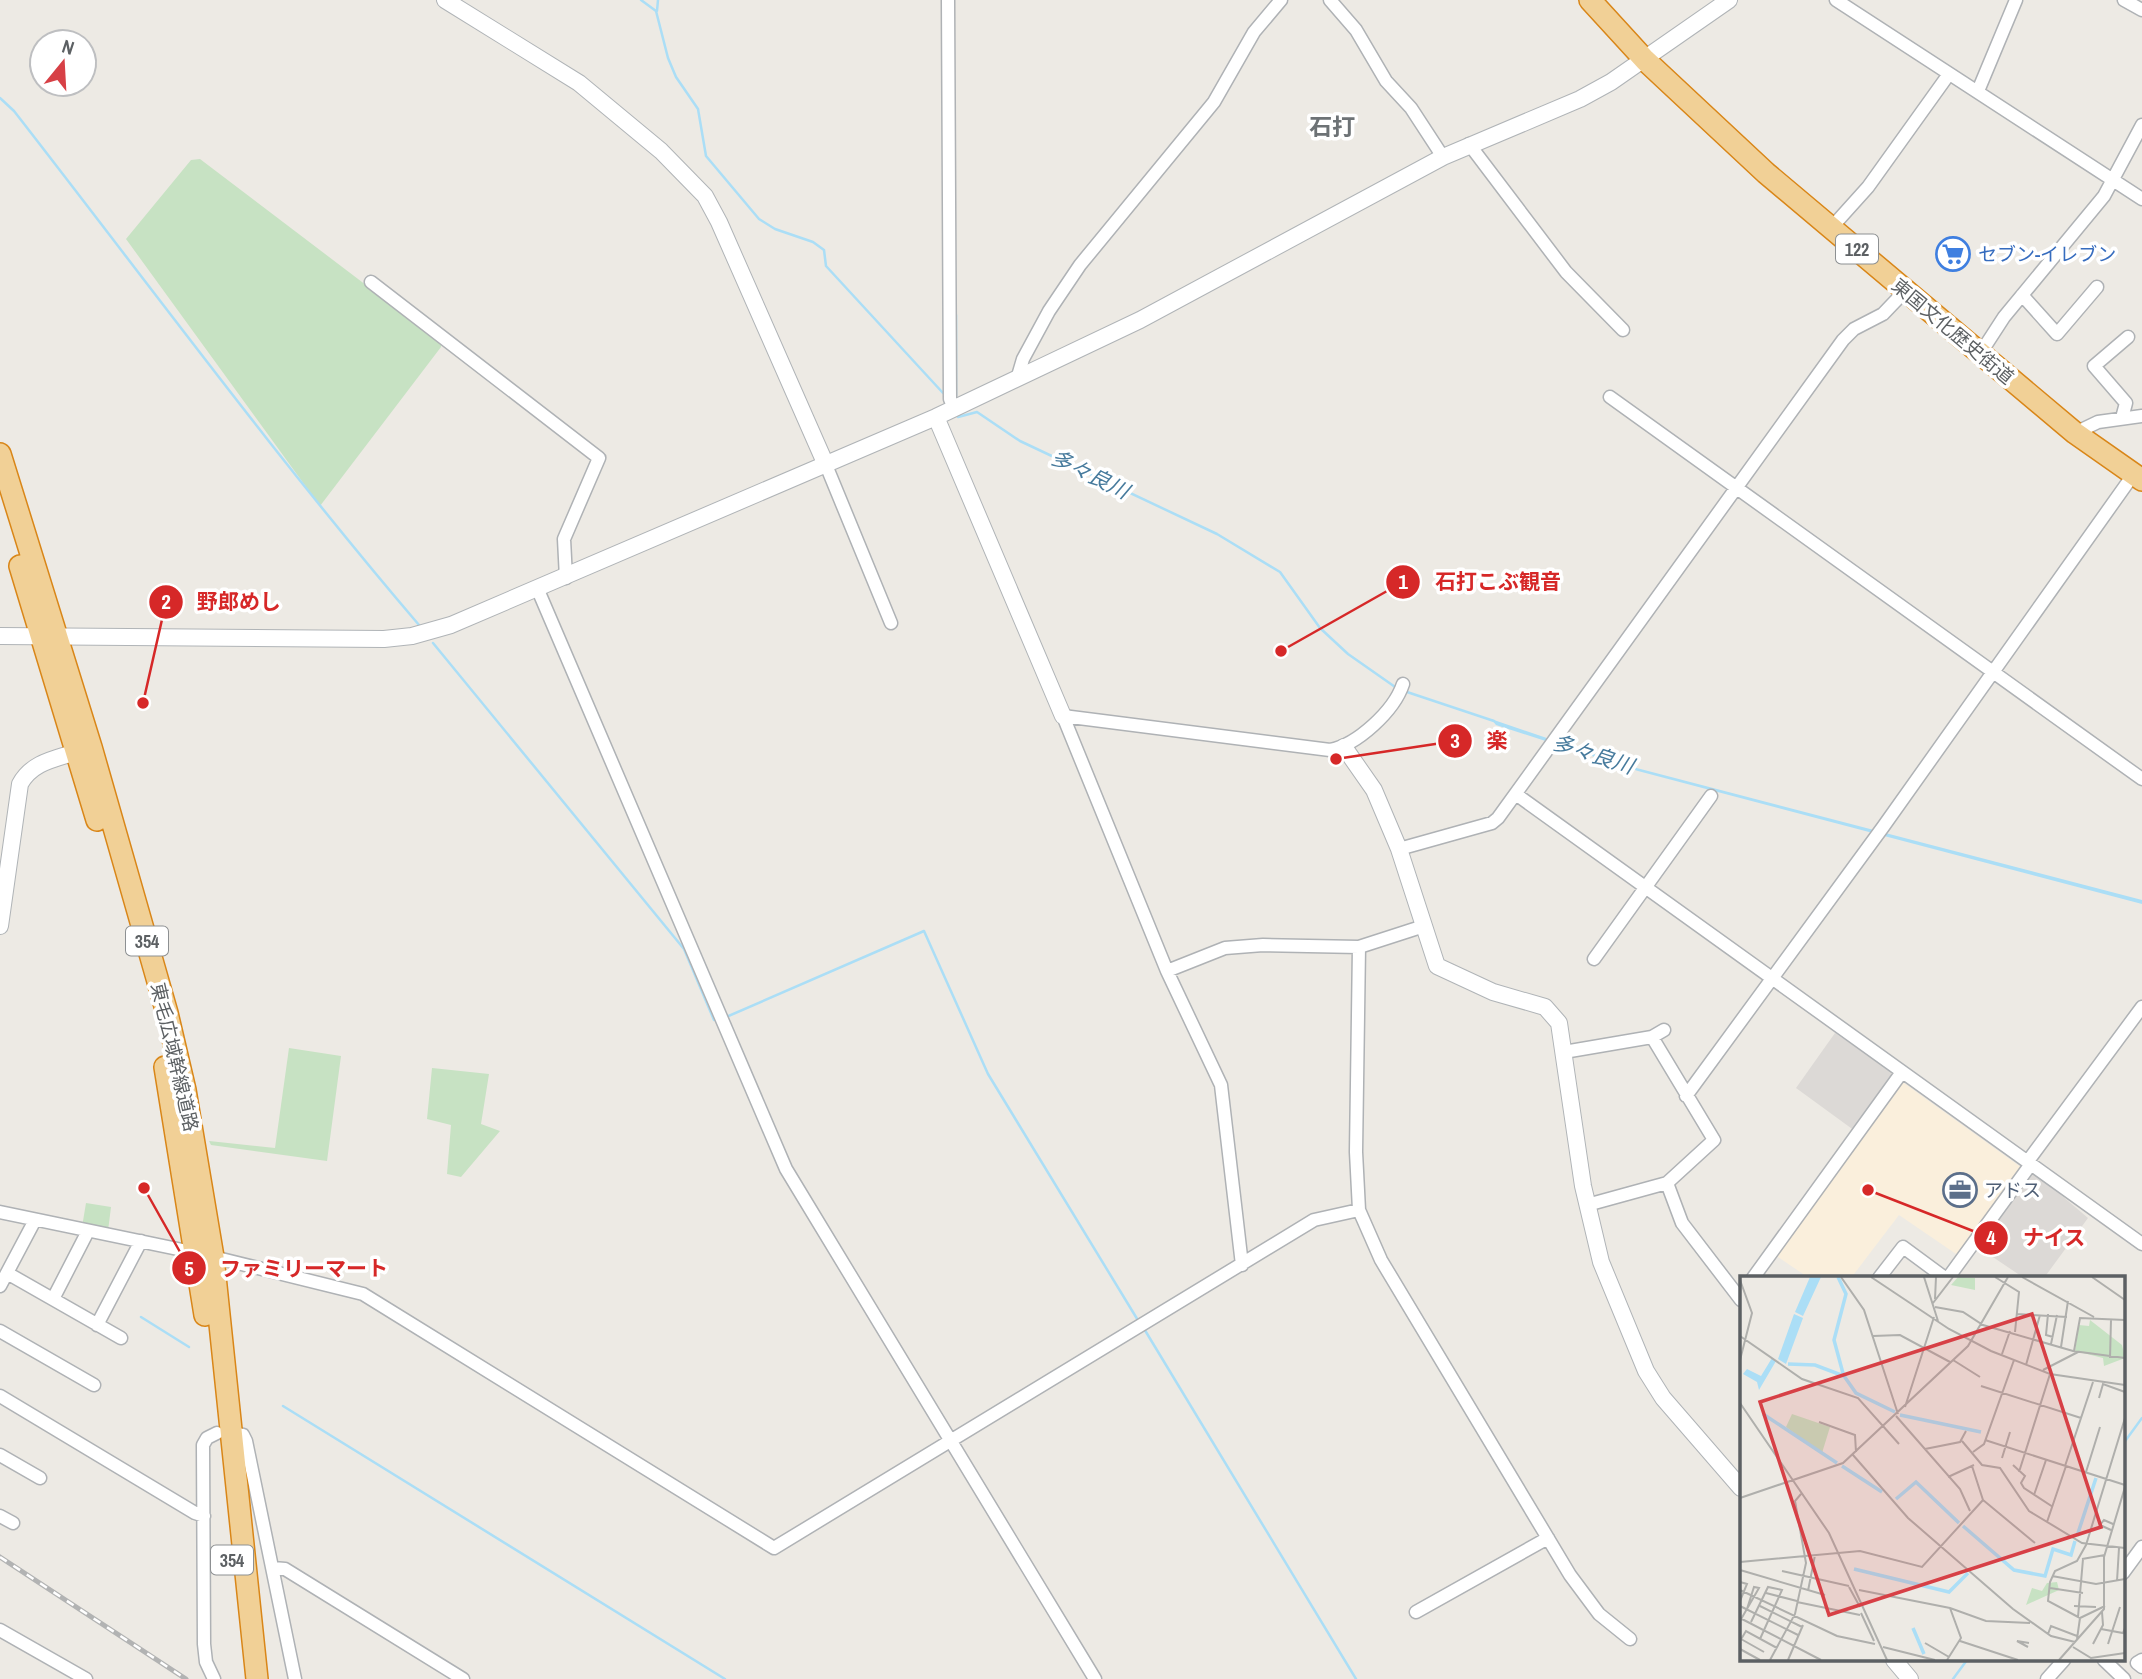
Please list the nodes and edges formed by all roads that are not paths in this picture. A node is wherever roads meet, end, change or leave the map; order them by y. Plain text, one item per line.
1 (445, 0) edge
2 (948, 0) edge
3 (1281, 0) edge
4 (1330, 0) edge
5 (1590, 0) edge
6 (1729, 0) edge
7 (1836, 0) edge
8 (2016, 0) edge
9 (2124, 0) edge
10 (2142, 10) edge
11 (1645, 60) junction
12 (1949, 74) junction
13 (1978, 91) junction
14 (2142, 125) edge
15 (1469, 144) junction
16 (1443, 156) junction
17 (2112, 181) junction
18 (2142, 199) edge
19 (1832, 228) junction
20 (371, 282) dead end
21 (2097, 287) dead end
22 (1905, 291) junction
23 (2022, 295) junction
24 (1623, 330) dead end
25 (2127, 337) dead end
26 (1980, 354) junction
27 (1018, 376) junction
28 (1610, 397) dead end
29 (954, 408) junction
30 (2142, 416) edge
31 (936, 417) junction
32 (2122, 418) junction
33 (2075, 433) junction
34 (0, 454) edge
35 (826, 465) junction
36 (2138, 477) edge
37 (1738, 488) junction
38 (0, 500) edge
39 (566, 578) junction
40 (538, 590) junction
41 (891, 624) dead end
42 (0, 636) edge
43 (49, 637) junction
44 (1992, 671) junction
45 (1403, 684) dead end
46 (1063, 716) junction
47 (1344, 747) junction
48 (76, 752) junction
49 (2142, 779) edge
50 (1517, 795) junction
51 (1711, 796) dead end
52 (1399, 849) junction
53 (1644, 887) junction
54 (0, 926) edge
55 (1424, 926) junction
56 (1359, 947) junction
57 (1594, 959) dead end
58 (1167, 971) junction
59 (1772, 978) junction
60 (2142, 1007) edge
61 (1664, 1030) dead end
62 (1652, 1037) junction
63 (1564, 1052) junction
64 (1902, 1072) junction
65 (1686, 1096) junction
66 (2030, 1163) junction
67 (1667, 1183) junction
68 (1587, 1205) junction
69 (1359, 1210) junction
70 (0, 1212) edge
71 (34, 1220) junction
72 (88, 1233) junction
73 (141, 1241) junction
74 (2142, 1244) edge
75 (205, 1255) junction
76 (1242, 1265) junction
77 (8, 1273) junction
78 (1754, 1276) edge
79 (1881, 1276) edge
80 (1943, 1276) edge
81 (1947, 1276) edge
82 (0, 1286) edge
83 (1740, 1296) edge
84 (52, 1299) junction
85 (97, 1325) junction
86 (0, 1331) edge
87 (121, 1338) dead end
88 (94, 1385) dead end
89 (0, 1395) edge
90 (224, 1433) junction
91 (951, 1441) junction
92 (0, 1455) edge
93 (40, 1478) dead end
94 (1740, 1487) edge
95 (0, 1516) edge
96 (204, 1516) junction
97 (13, 1523) dead end
98 (1548, 1538) junction
99 (2142, 1547) edge
100 (273, 1568) junction
101 (2124, 1572) edge
102 (1416, 1612) dead end
103 (0, 1630) edge
104 (1630, 1639) dead end
105 (2142, 1660) edge
106 (1896, 1662) edge
107 (2062, 1662) edge
108 (2106, 1662) edge
109 (2142, 1667) edge
110 (86, 1679) edge
111 (214, 1679) edge
112 (244, 1679) edge
113 (257, 1679) edge
114 (295, 1679) edge
115 (463, 1679) edge
116 (1095, 1679) edge
117 (1910, 1679) edge
118 (2047, 1679) edge
119 (2124, 1679) edge

1 - 35 street
2 - 29 street
3 - 27 street
4 - 16 street
5 - 11 highway, 東国文化歴史街道 / 122
6 - 11 street
7 - 12 street
8 - 13 street
9 - 10 street
11 - 15 street
11 - 19 highway, 東国文化歴史街道 / 122
12 - 13 street
12 - 19 street
13 - 17 street
14 - 17 street
15 - 16 street
15 - 24 street
16 - 27 street
17 - 18 street
17 - 23 street
19 - 22 highway, 東国文化歴史街道 / 122
20 - 39 street
21 - 23 street
22 - 26 highway, 東国文化歴史街道 / 122
22 - 37 street
23 - 26 street
25 - 32 street
26 - 33 highway, 東国文化歴史街道 / 122
27 - 29 street
28 - 37 street
29 - 31 street
30 - 32 street
31 - 35 street
31 - 46 street
32 - 33 street
33 - 36 highway, 東国文化歴史街道 / 122
34 - 43 highway, 東毛広域幹線道路 / 354
35 - 39 street
35 - 41 street
36 - 44 street
37 - 44 street
37 - 50 street
38 - 43 highway, 東毛広域幹線道路 / 354
39 - 40 street
40 - 43 street
40 - 91 street
42 - 43 street
43 - 48 highway, 東毛広域幹線道路 / 354
43 - 75 highway, 東毛広域幹線道路 / 354
44 - 49 street
44 - 59 street
45 - 47 street
46 - 47 street
46 - 58 street
47 - 52 street
48 - 54 street
48 - 75 highway, 東毛広域幹線道路 / 354
50 - 52 street
50 - 53 street
51 - 53 street
52 - 55 street
53 - 57 street
53 - 59 street
55 - 56 street
55 - 63 street
56 - 58 street
56 - 69 street
58 - 76 street
59 - 64 street
59 - 65 street
60 - 66 street
61 - 62 street
62 - 63 street
62 - 65 street
63 - 68 street
64 - 66 street
64 - 78 street
65 - 67 street
66 - 74 street
66 - 81 street
67 - 68 street
67 - 83 street
68 - 94 street
69 - 76 street
69 - 98 street
70 - 71 street
71 - 72 street
71 - 77 street
72 - 73 street
72 - 84 street
73 - 75 street
73 - 85 street
75 - 90 highway, 東毛広域幹線道路 / 354
75 - 91 street
76 - 91 street
77 - 82 street
77 - 84 street
79 - 80 street
84 - 85 street
85 - 87 street
86 - 88 street
89 - 96 street
90 - 96 street
90 - 100 street
90 - 112 highway, 東毛広域幹線道路 / 354
90 - 113 highway, 東毛広域幹線道路 / 354
91 - 116 street
92 - 93 street
95 - 97 street
96 - 111 street
98 - 102 street
98 - 104 street
99 - 101 street
100 - 114 street
100 - 115 street
103 - 110 street
105 - 109 street
106 - 117 street
107 - 118 street
108 - 119 street

